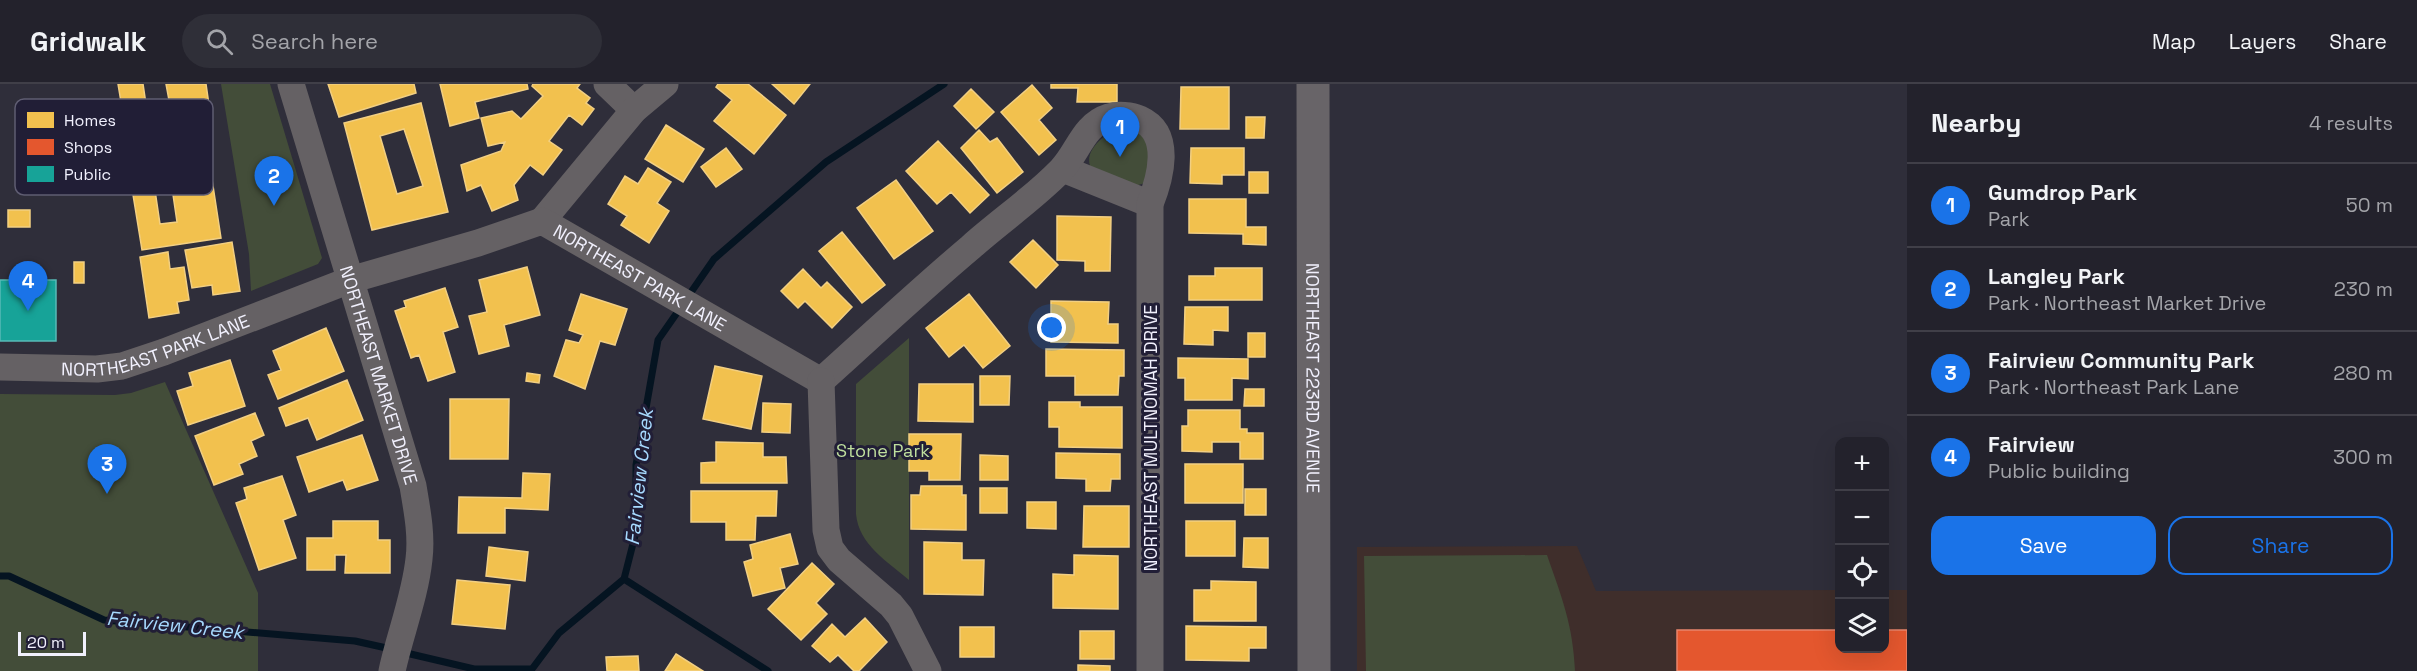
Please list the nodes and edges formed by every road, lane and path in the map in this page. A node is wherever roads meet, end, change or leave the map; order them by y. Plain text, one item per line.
1 (291, 84) edge
2 (607, 84) edge
3 (665, 84) edge
4 (1313, 84) edge
5 (634, 110) junction
6 (1063, 169) junction
7 (1150, 204) junction
8 (542, 221) junction
9 (350, 280) junction
10 (0, 367) edge
11 (821, 381) junction
12 (392, 671) edge
13 (928, 671) edge
14 (1150, 671) edge
15 (1314, 671) edge

1 - 9 street, NORTHEAST MARKET DRIVE
2 - 5 street
3 - 5 street
4 - 15 main road, NORTHEAST 223RD AVENUE
5 - 8 street
6 - 7 street
6 - 7 street, NORTHEAST MULTNOMAH DRIVE
6 - 11 street, NORTHEAST MULTNOMAH DRIVE
7 - 14 street, NORTHEAST MULTNOMAH DRIVE
8 - 9 street, NORTHEAST PARK LANE
8 - 11 street, NORTHEAST PARK LANE
9 - 10 street, NORTHEAST PARK LANE
9 - 12 street, NORTHEAST MARKET DRIVE
11 - 13 street

